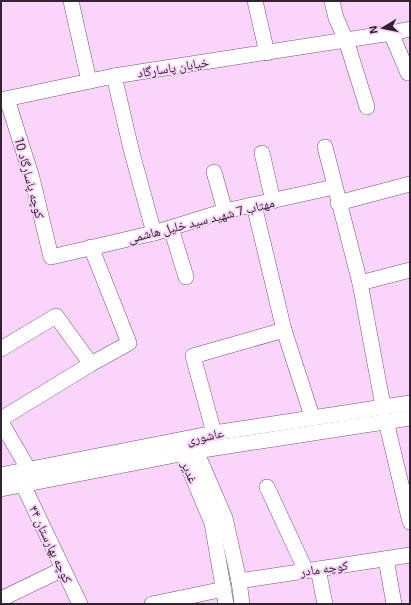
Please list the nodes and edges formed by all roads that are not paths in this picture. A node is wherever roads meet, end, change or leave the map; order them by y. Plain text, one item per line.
1 (71, 1) edge
2 (255, 1) edge
3 (332, 1) edge
4 (410, 29) edge
5 (391, 33) junction
6 (346, 40) junction
7 (267, 53) junction
8 (408, 73) dead end
9 (114, 76) junction
10 (89, 81) junction
11 (4, 99) edge
12 (367, 107) dead end
13 (325, 147) dead end
14 (262, 153) dead end
15 (214, 172) dead end
16 (410, 184) edge
17 (334, 187) junction
18 (273, 201) junction
19 (338, 203) junction
20 (254, 205) junction
21 (225, 211) junction
22 (171, 228) junction
23 (154, 233) junction
24 (91, 247) junction
25 (51, 257) joint
26 (410, 270) edge
27 (186, 277) dead end
28 (360, 283) junction
29 (284, 330) junction
30 (1, 349) edge
31 (92, 364) junction
32 (410, 403) edge
33 (383, 406) junction
34 (310, 410) dead end
35 (410, 418) edge
36 (1, 421) edge
37 (386, 421) junction
38 (214, 433) junction
39 (188, 448) junction
40 (30, 470) junction
41 (1, 475) edge
42 (23, 485) junction
43 (267, 487) dead end
44 (1, 489) edge
45 (409, 518) edge
46 (219, 520) junction
47 (410, 555) edge
48 (386, 559) junction
49 (63, 569) junction
50 (312, 570) junction
51 (239, 581) junction
52 (224, 589) junction
53 (1, 599) edge
54 (80, 604) edge
55 (152, 604) edge
56 (226, 604) edge
57 (242, 604) edge
58 (325, 604) edge
59 (394, 604) edge

1 - 10 street
2 - 7 street
3 - 6 street
4 - 5 street, خیابان پاسارگاد
5 - 6 street, خیابان پاسارگاد
5 - 8 street
6 - 7 street, خیابان پاسارگاد
6 - 12 street
7 - 9 street, خیابان پاسارگاد
9 - 10 street, خیابان پاسارگاد
9 - 23 street
10 - 11 street, خیابان پاسارگاد
11 - 25 street, کوچه پاسارگاد 10
13 - 17 street
14 - 18 street
15 - 21 street
16 - 19 street
17 - 18 street, مهتاب 7 شهید سید خلیل هاشمی
17 - 19 street
18 - 20 street, مهتاب 7 شهید سید خلیل هاشمی
19 - 28 street
20 - 21 street, مهتاب 7 شهید سید خلیل هاشمی
20 - 29 street
21 - 22 street, مهتاب 7 شهید سید خلیل هاشمی
22 - 23 street, مهتاب 7 شهید سید خلیل هاشمی
22 - 27 street
23 - 24 street, مهتاب 7 شهید سید خلیل هاشمی
24 - 25 street, مهتاب 7 شهید سید خلیل هاشمی
24 - 31 street
26 - 28 street
28 - 33 street
29 - 34 street
29 - 38 street
30 - 31 street
31 - 36 street
32 - 33 street, عاشوری
33 - 38 street, عاشوری
35 - 37 street, عاشوری
36 - 40 street
37 - 39 street, عاشوری
37 - 45 street
38 - 39 street, عاشوری
39 - 40 street, عاشوری
39 - 42 street, عاشوری
39 - 46 street, غدیر
40 - 41 street, عاشوری
42 - 44 street, عاشوری
42 - 49 street, کوچه بهارستان ۴۴
43 - 50 street
46 - 51 street, غدیر
46 - 52 street, غدیر
47 - 48 street, کوچه مادر
48 - 50 street, کوچه مادر
48 - 59 street
49 - 53 street
49 - 54 street, کوچه بهارستان ۴۴
50 - 51 street, کوچه مادر
50 - 58 street
51 - 57 street, غدیر
52 - 55 street
52 - 56 street, غدیر

